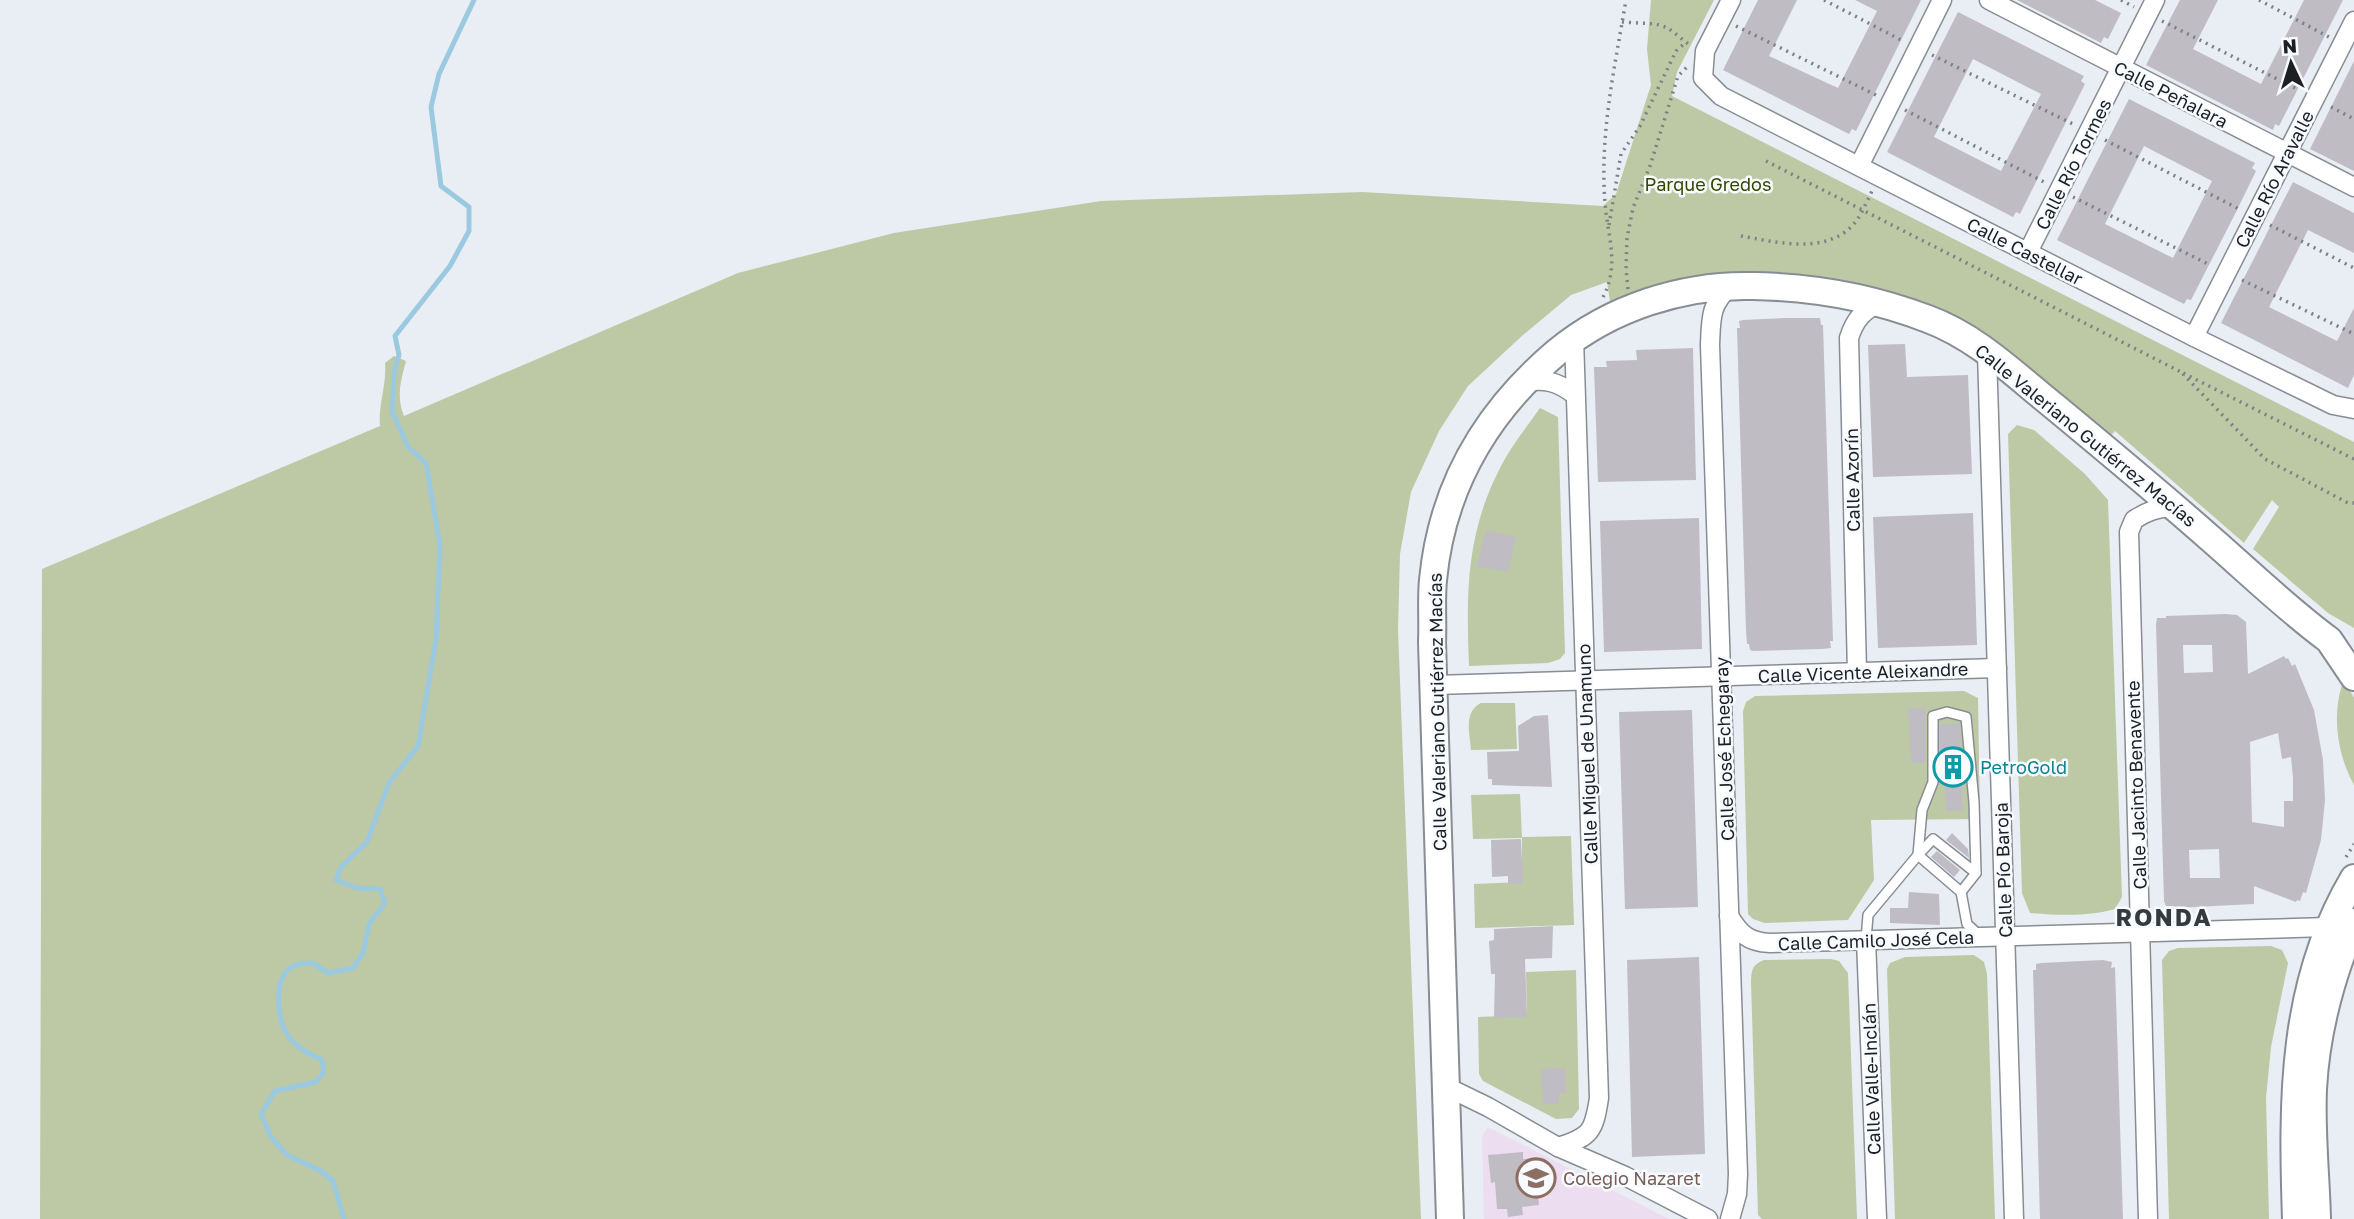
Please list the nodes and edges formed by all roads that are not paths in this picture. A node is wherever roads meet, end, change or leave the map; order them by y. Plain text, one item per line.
1 (1731, 0) edge
2 (1942, 0) edge
3 (1989, 0) edge
4 (2152, 7) edge
5 (2354, 21) edge
6 (2121, 68) junction
7 (2287, 153) junction
8 (1858, 166) junction
9 (2354, 187) edge
10 (2028, 252) junction
11 (1731, 286) junction
12 (1880, 302) junction
13 (2194, 337) junction
14 (1574, 338) junction
15 (1987, 353) junction
16 (1524, 382) junction
17 (1575, 395) junction
18 (2354, 409) edge
19 (2174, 507) junction
20 (2341, 643) edge
21 (1997, 668) junction
22 (1857, 672) junction
23 (1721, 676) junction
24 (2354, 677) edge
25 (1584, 680) junction
26 (1435, 685) junction
27 (1918, 855) junction
28 (2348, 871) edge
29 (1976, 873) junction
30 (1961, 892) junction
31 (1729, 916) junction
32 (2354, 922) edge
33 (2328, 927) junction
34 (2140, 933) junction
35 (2005, 936) junction
36 (1982, 937) junction
37 (1866, 940) junction
38 (1447, 1087) junction
39 (1558, 1147) junction
40 (1450, 1219) edge
41 (1708, 1219) edge
42 (1730, 1219) edge
43 (1877, 1219) edge
44 (2014, 1219) edge
45 (2148, 1219) edge
46 (2296, 1219) edge
47 (2317, 1219) edge

1 - 8 street, Calle Castellar
2 - 8 street
3 - 6 street, Calle Peñalara
4 - 6 street, Calle Río Tormes
5 - 7 street, Calle Río Aravalle
6 - 7 street, Calle Peñalara
6 - 10 street, Calle Río Tormes
7 - 9 street, Calle Peñalara
7 - 13 street, Calle Río Aravalle
8 - 10 street, Calle Castellar
10 - 13 street, Calle Castellar
11 - 12 main road, Calle Valeriano Gutiérrez Macías
11 - 14 main road, Calle Valeriano Gutiérrez Macías
11 - 23 street, Calle José Echegaray
12 - 15 main road, Calle Valeriano Gutiérrez Macías
12 - 22 street, Calle Azorín
13 - 18 street, Calle Castellar
14 - 16 main road, Calle Valeriano Gutiérrez Macías
14 - 17 street, Calle Miguel de Unamuno
15 - 19 main road, Calle Valeriano Gutiérrez Macías
15 - 21 street, Calle Pío Baroja
16 - 17 street
16 - 26 main road, Calle Valeriano Gutiérrez Macías
17 - 25 street, Calle Miguel de Unamuno
19 - 20 main road, Calle Valeriano Gutiérrez Macías
19 - 34 street, Calle Jacinto Benavente
20 - 24 main road, Calle Valeriano Gutiérrez Macías
21 - 22 street, Calle Vicente Aleixandre
21 - 35 street, Calle Pío Baroja
22 - 23 street, Calle Vicente Aleixandre
23 - 25 street, Calle Vicente Aleixandre
23 - 31 street, Calle José Echegaray
25 - 26 street, Calle Vicente Aleixandre
25 - 39 street, Calle Miguel de Unamuno
26 - 38 main road, Calle Valeriano Gutiérrez Macías
27 - 29 lane
27 - 29 lane
27 - 30 lane
27 - 37 lane
28 - 33 main road
29 - 30 lane
30 - 36 lane
31 - 37 street, Calle Camilo José Cela
31 - 42 street, Calle José Echegaray
32 - 47 main road
33 - 34 street, Calle Camilo José Cela
33 - 46 main road
34 - 35 street, Calle Camilo José Cela
34 - 45 street, Calle Jacinto Benavente
35 - 36 street, Calle Camilo José Cela
35 - 44 street, Calle Pío Baroja
36 - 37 street, Calle Camilo José Cela
37 - 43 street, Calle Valle-Inclán
38 - 39 street
38 - 40 main road, Calle Valeriano Gutiérrez Macías
39 - 41 street

